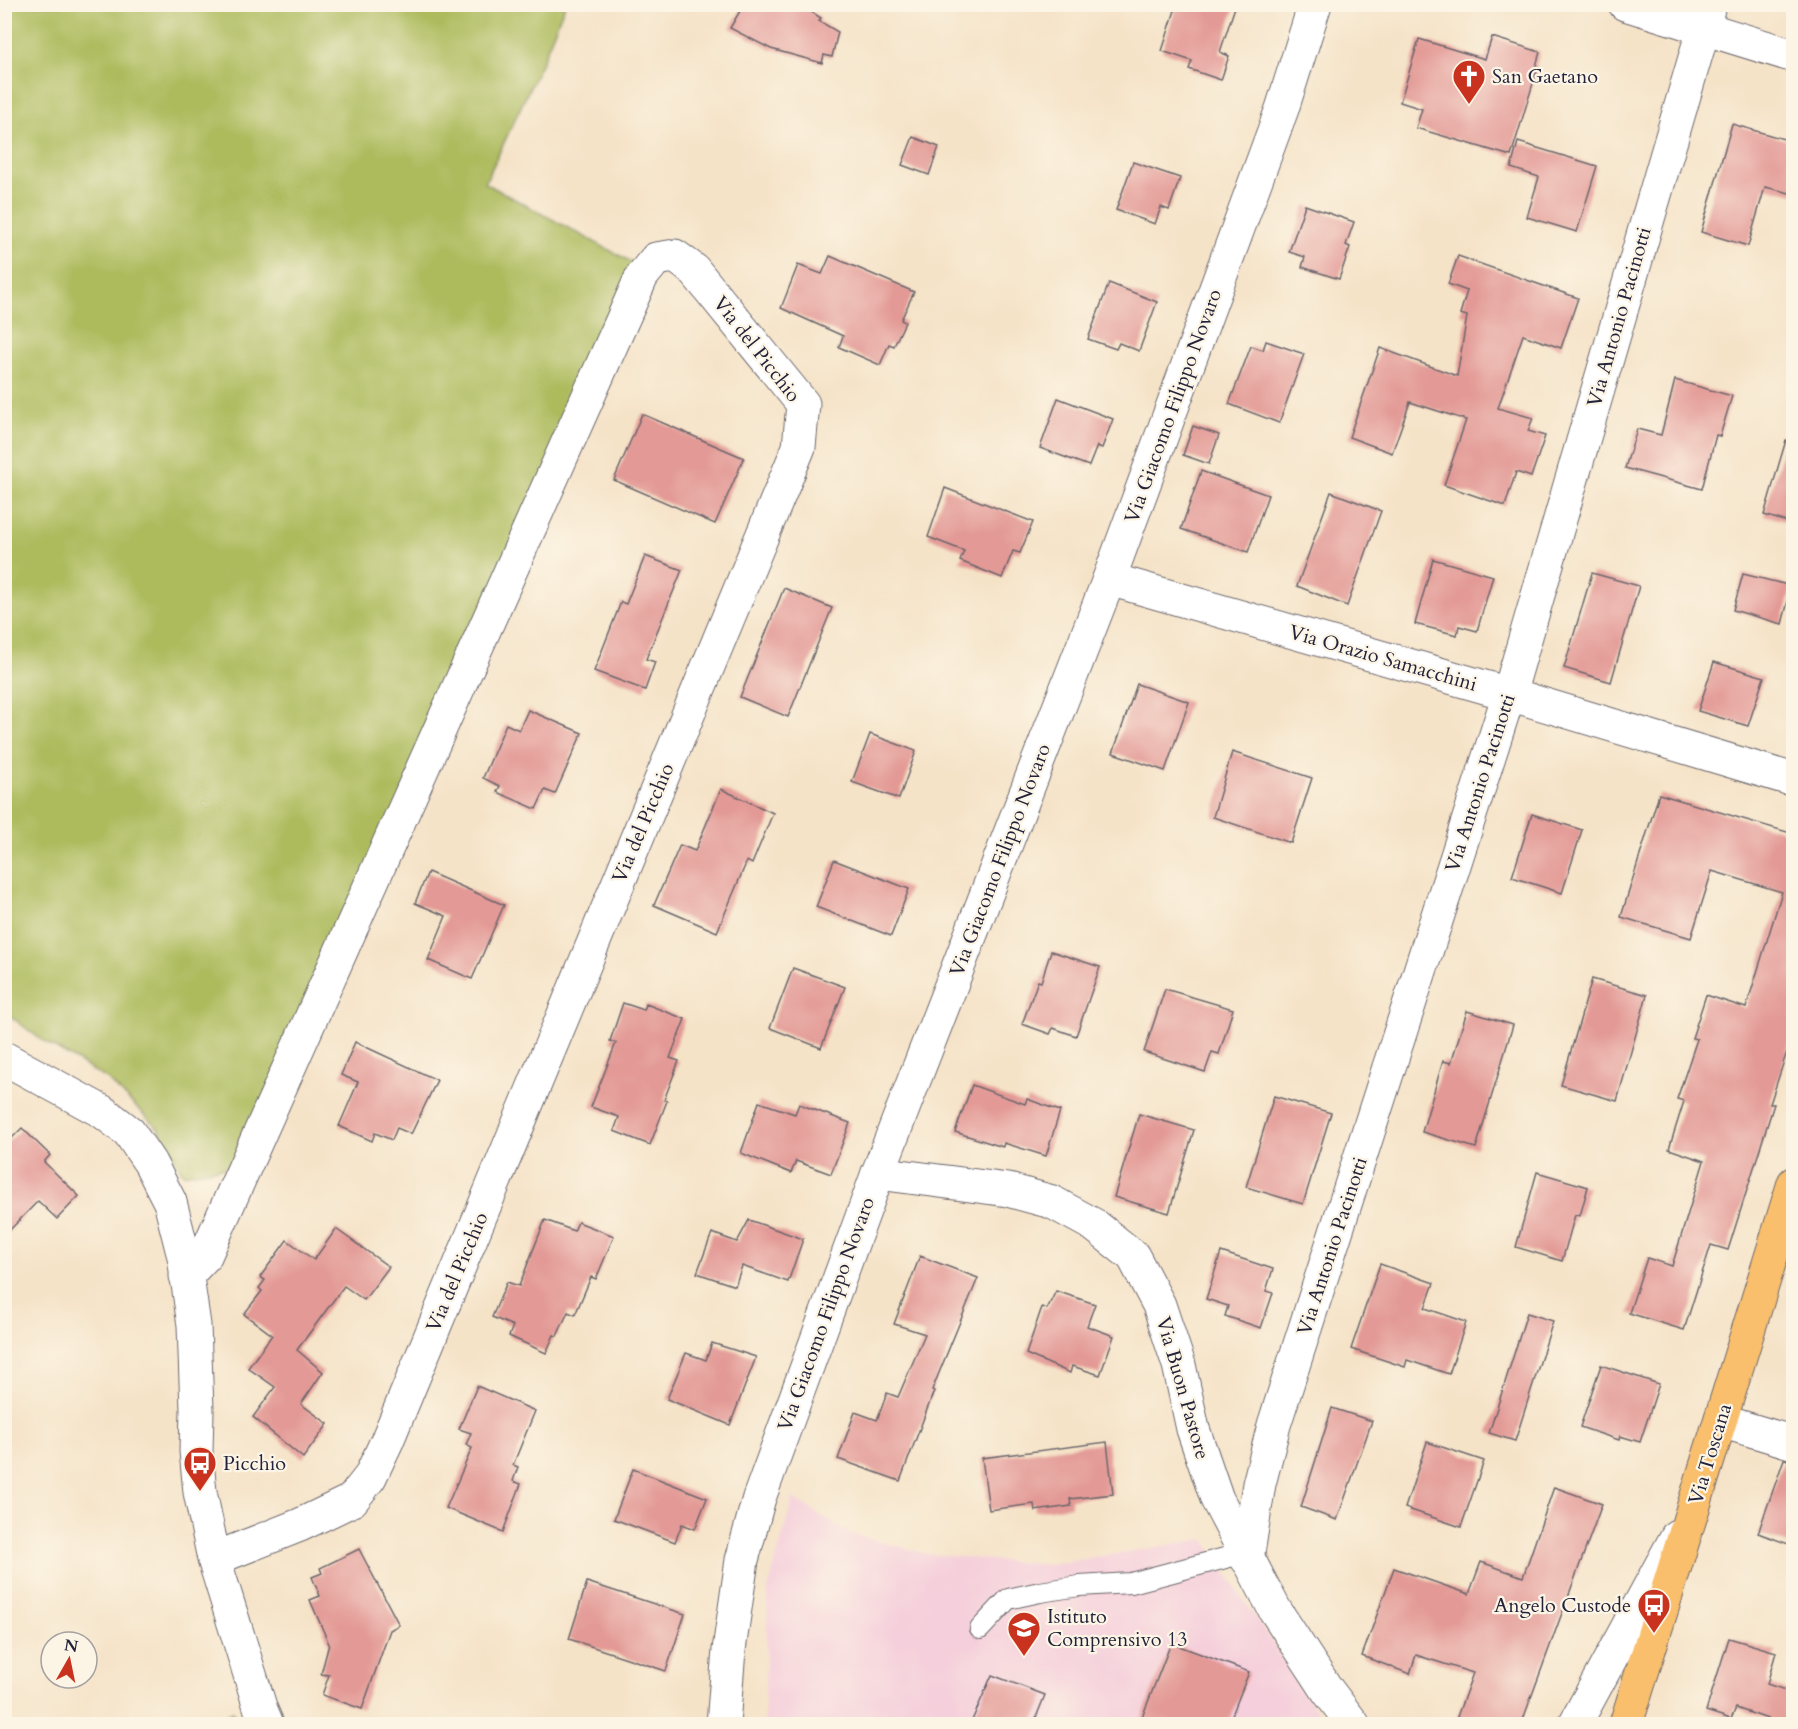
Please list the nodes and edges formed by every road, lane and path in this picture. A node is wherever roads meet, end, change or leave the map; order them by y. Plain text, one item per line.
1 (1316, 4) edge
2 (1625, 4) edge
3 (1706, 16) edge
4 (1794, 56) edge
5 (1109, 579) junction
6 (1509, 694) junction
7 (1794, 780) edge
8 (4, 1058) edge
9 (878, 1173) junction
10 (1794, 1183) edge
11 (186, 1276) junction
12 (1721, 1421) junction
13 (1794, 1443) edge
14 (1694, 1506) junction
15 (1245, 1556) junction
16 (214, 1559) junction
17 (980, 1629) dead end
18 (267, 1725) edge
19 (723, 1725) edge
20 (1353, 1725) edge
21 (1575, 1725) edge
22 (1626, 1725) edge

1 - 5 street, Via Giacomo Filippo Novaro
2 - 3 street
3 - 4 street
3 - 6 street, Via Antonio Pacinotti
5 - 6 street, Via Orazio Samacchini
5 - 9 street, Via Giacomo Filippo Novaro
6 - 7 street, Via Orazio Samacchini
6 - 15 street, Via Antonio Pacinotti
8 - 11 street
9 - 15 street, Via Buon Pastore
9 - 19 street, Via Giacomo Filippo Novaro
10 - 12 main road, Via Toscana
11 - 16 street
11 - 16 street, Via del Picchio
12 - 13 street
12 - 14 main road, Via Toscana
14 - 21 street
14 - 22 main road, Via Toscana
15 - 17 lane
15 - 20 street, Via Buon Pastore
16 - 18 street

